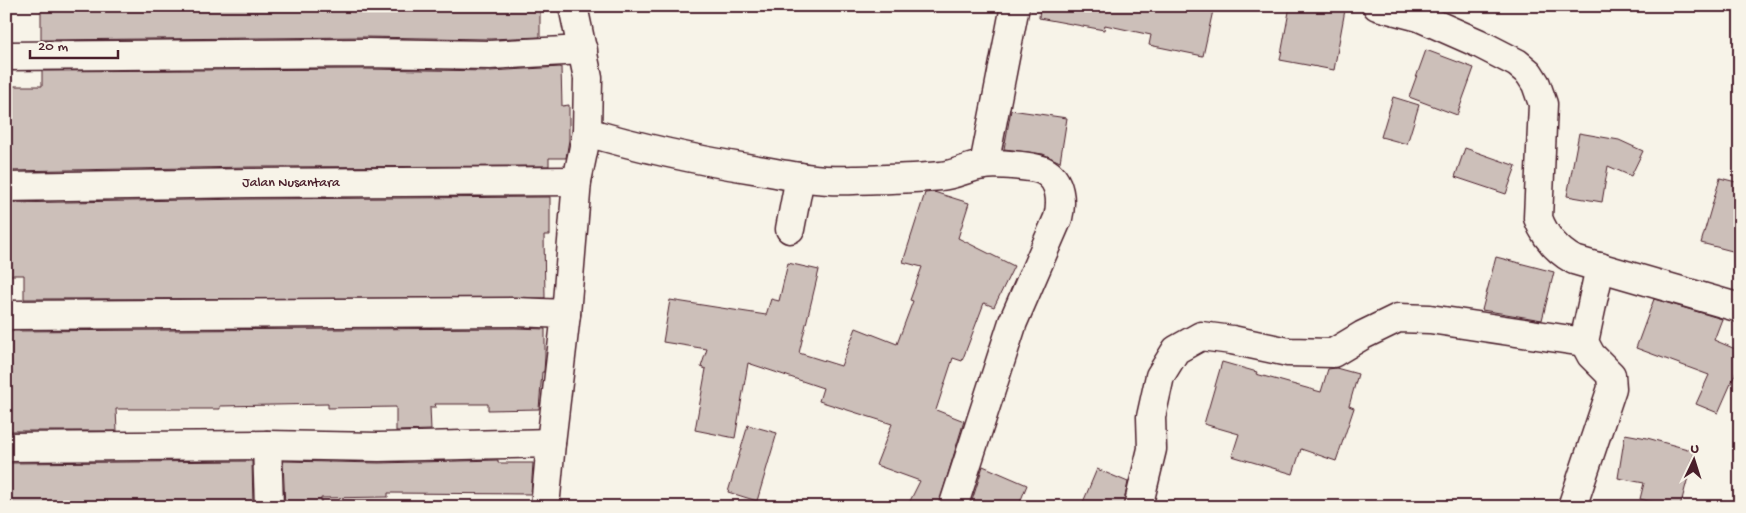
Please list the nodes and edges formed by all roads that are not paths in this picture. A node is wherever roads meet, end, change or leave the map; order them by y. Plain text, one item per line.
1 (573, 6) edge
2 (1015, 6) edge
3 (1377, 6) edge
4 (583, 50) junction
5 (6, 56) edge
6 (587, 132) junction
7 (984, 165) junction
8 (800, 177) junction
9 (577, 181) junction
10 (6, 187) edge
11 (790, 229) dead end
12 (1600, 267) junction
13 (1740, 308) edge
14 (566, 314) junction
15 (6, 315) edge
16 (1584, 342) junction
17 (551, 443) junction
18 (267, 445) junction
19 (6, 447) edge
20 (269, 507) edge
21 (545, 507) edge
22 (953, 507) edge
23 (1138, 507) edge
24 (1572, 507) edge

1 - 4 street
2 - 7 street
3 - 12 street
4 - 5 street
4 - 6 street
6 - 8 street
6 - 9 street
7 - 8 street
7 - 22 street
8 - 11 street
9 - 10 street, Jalan Nusantara
9 - 14 street
12 - 13 street
12 - 16 street
14 - 15 street
14 - 17 street
16 - 23 street
16 - 24 street
17 - 18 street
17 - 21 street
18 - 19 street
18 - 20 street

